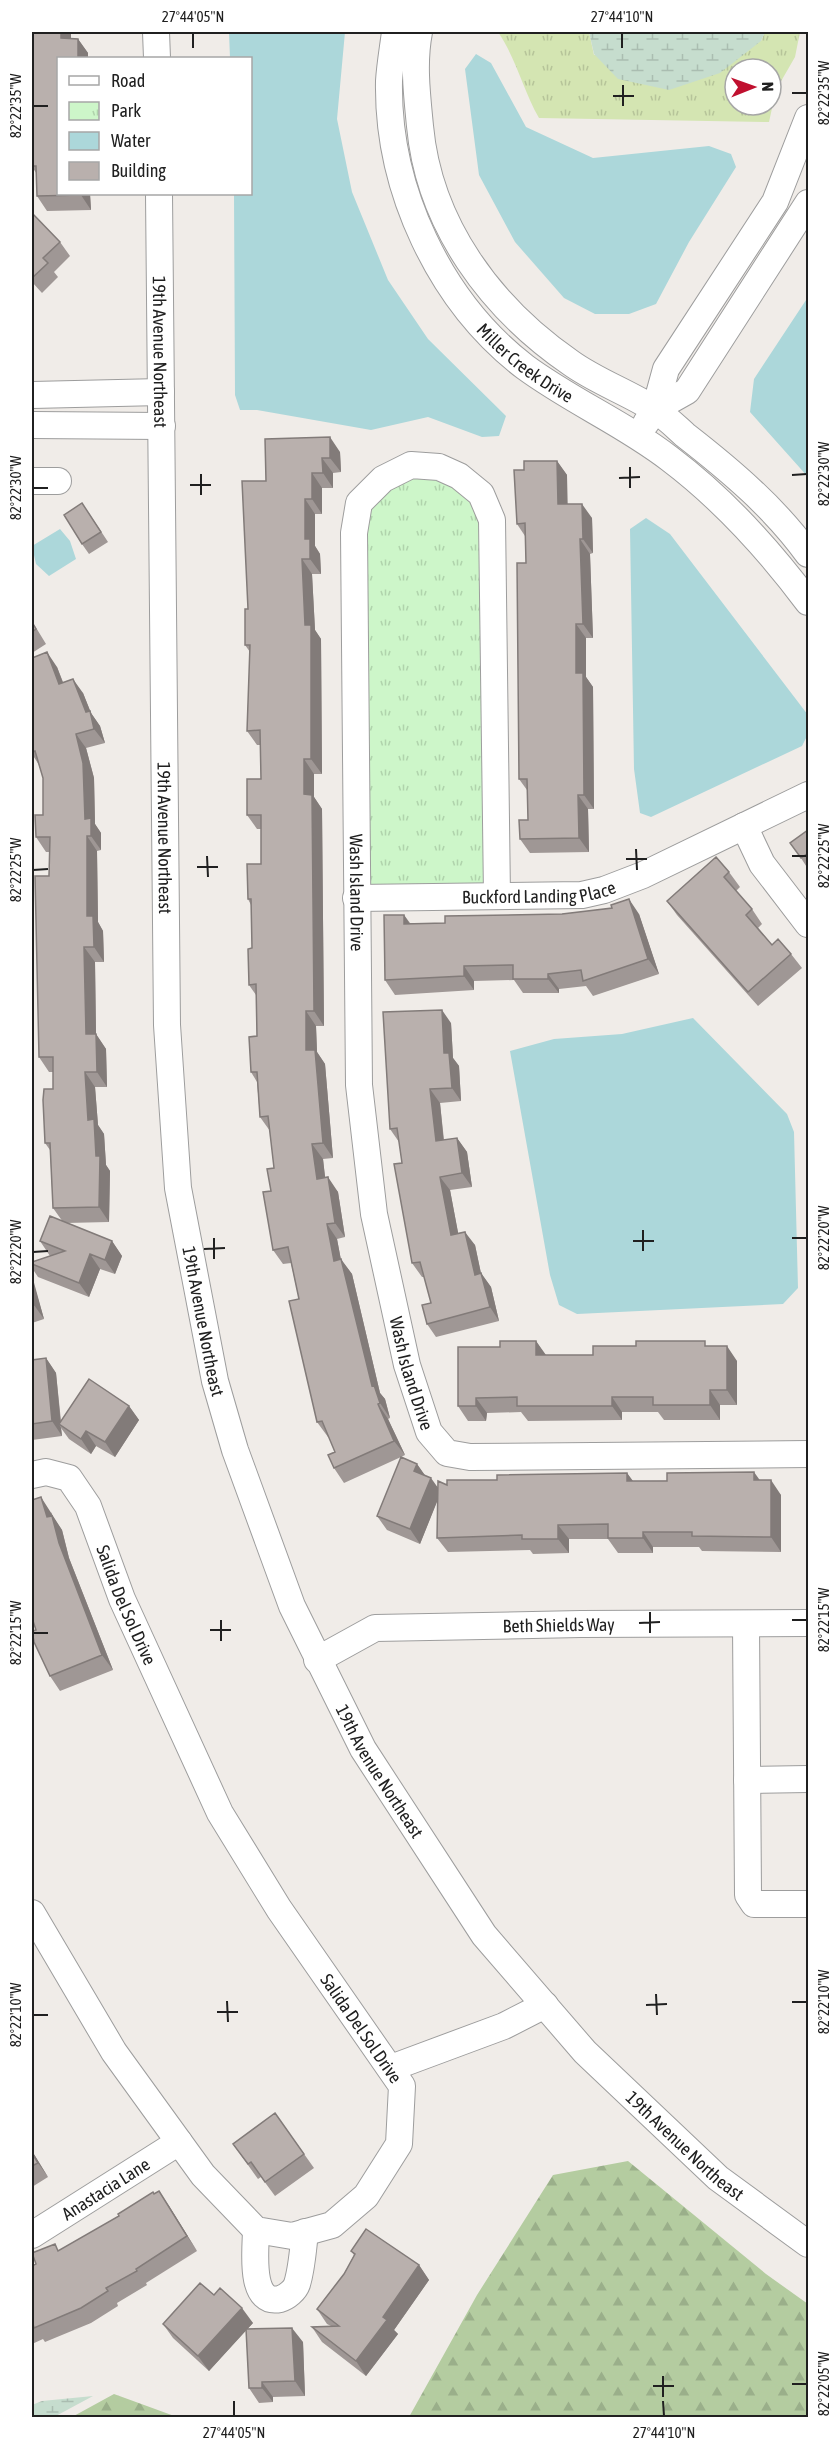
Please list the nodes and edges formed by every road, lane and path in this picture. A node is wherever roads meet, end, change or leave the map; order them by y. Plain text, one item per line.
1 (156, 32) edge
2 (395, 32) edge
3 (419, 32) edge
4 (157, 57) edge
5 (808, 118) edge
6 (159, 195) edge
7 (808, 203) edge
8 (799, 232) edge
9 (161, 392) junction
10 (33, 395) edge
11 (655, 410) junction
12 (34, 425) edge
13 (162, 426) junction
14 (638, 436) junction
15 (32, 481) edge
16 (58, 481) dead end
17 (808, 554) edge
18 (808, 602) edge
19 (808, 795) edge
20 (744, 826) junction
21 (497, 896) junction
22 (356, 898) junction
23 (808, 924) edge
24 (808, 1454) edge
25 (32, 1475) edge
26 (808, 1623) edge
27 (746, 1624) junction
28 (317, 1660) junction
29 (808, 1779) edge
30 (747, 1780) junction
31 (808, 1904) edge
32 (32, 1913) edge
33 (545, 2005) junction
34 (391, 2068) junction
35 (179, 2142) junction
36 (256, 2230) junction
37 (305, 2232) junction
38 (32, 2235) edge
39 (808, 2244) edge

1 - 4 street
2 - 14 street, Miller Creek Drive
3 - 11 street, Miller Creek Drive
5 - 11 street
6 - 9 street, 19th Avenue Northeast
7 - 8 street
8 - 11 street
9 - 10 street
9 - 13 street, 19th Avenue Northeast
10 - 12 street
11 - 14 street
11 - 17 street, Miller Creek Drive
12 - 13 street
13 - 28 street, 19th Avenue Northeast
14 - 18 street, Miller Creek Drive
15 - 16 street
19 - 20 street, Buckford Landing Place
20 - 21 street, Buckford Landing Place
20 - 23 street
21 - 22 street, Buckford Landing Place
21 - 22 street, Wash Island Drive
22 - 24 street, Wash Island Drive
25 - 34 street, Salida Del Sol Drive
26 - 27 street, Beth Shields Way
27 - 28 street, Beth Shields Way
27 - 30 street
28 - 33 street, 19th Avenue Northeast
29 - 30 street
30 - 31 street
32 - 35 street
33 - 34 street
33 - 39 street, 19th Avenue Northeast
34 - 37 street, Salida Del Sol Drive
35 - 36 street
35 - 38 street, Anastacia Lane
36 - 37 street, Salida Del Sol Drive
36 - 37 street

